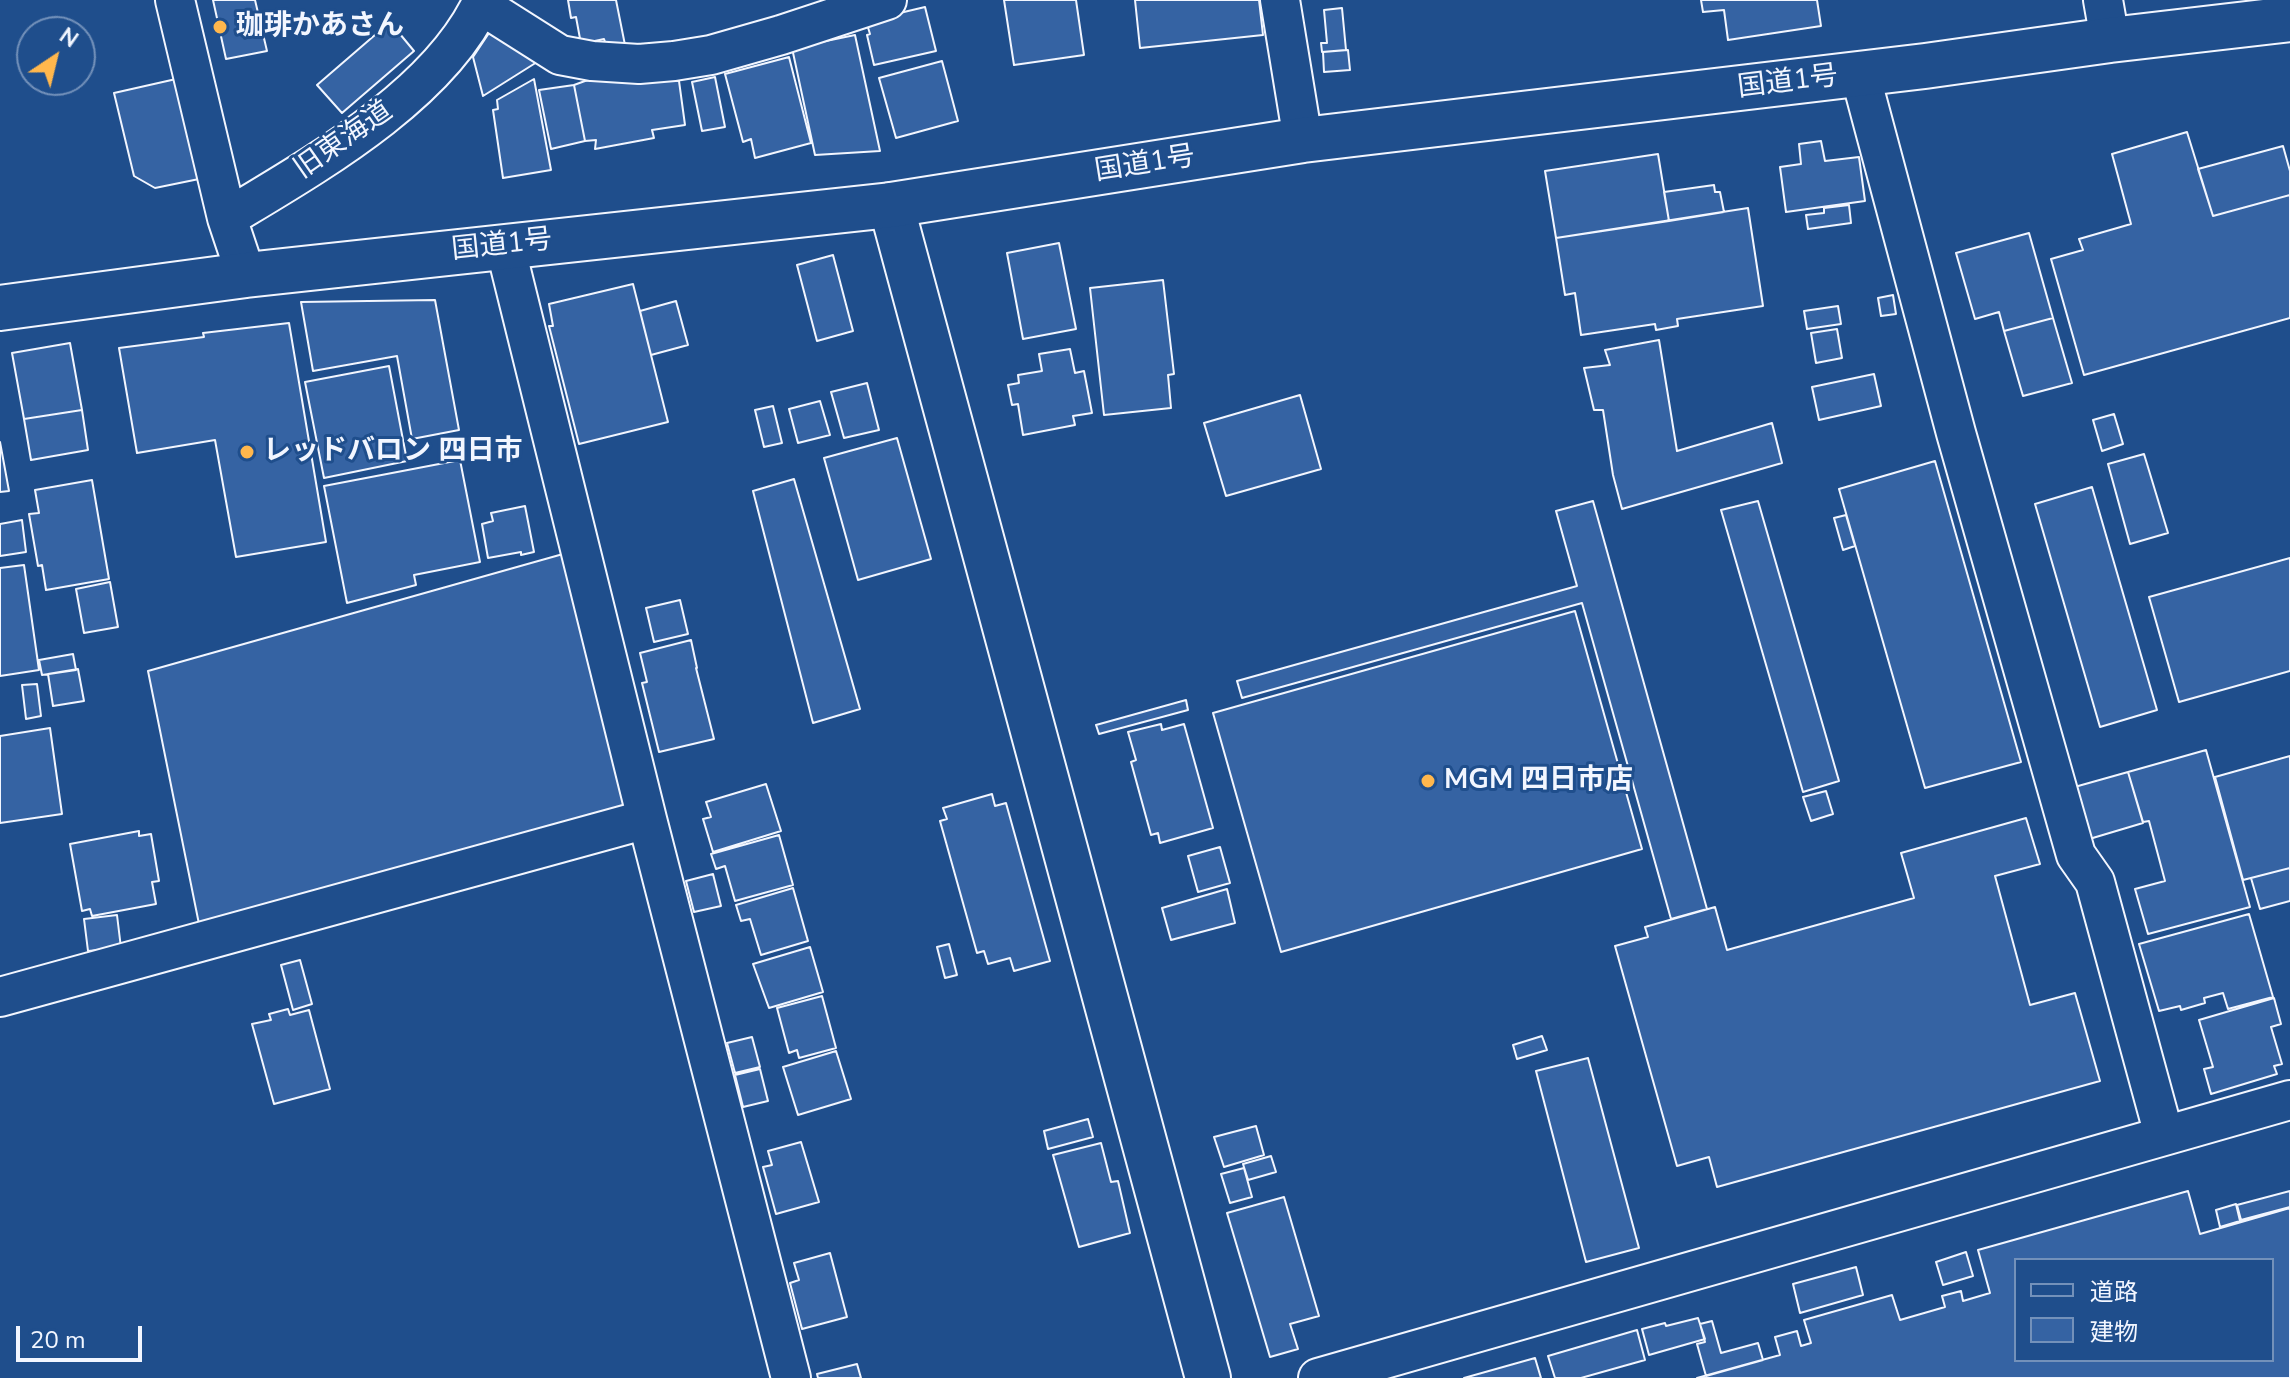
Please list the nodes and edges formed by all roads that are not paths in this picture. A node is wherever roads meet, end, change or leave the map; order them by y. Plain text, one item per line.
1 (175, 0) edge
2 (887, 0) edge
3 (1280, 0) edge
4 (482, 2) edge
5 (2290, 19) edge
6 (2106, 20) edge
7 (1860, 74) junction
8 (1303, 140) junction
9 (891, 205) junction
10 (227, 218) junction
11 (505, 246) junction
12 (246, 275) junction
13 (0, 308) edge
14 (647, 819) junction
15 (0, 997) edge
16 (2290, 1100) edge
17 (2164, 1135) junction
18 (791, 1378) edge
19 (1208, 1378) edge
20 (1318, 1378) edge

1 - 10 street
2 - 4 street
3 - 8 street
4 - 10 street, 旧東海道
5 - 6 main road, 国道1号
6 - 7 main road, 国道1号
7 - 8 main road, 国道1号
7 - 17 street
8 - 9 main road, 国道1号
9 - 11 main road, 国道1号
9 - 19 main road
10 - 12 street
11 - 12 main road, 国道1号
11 - 14 street
12 - 13 main road, 国道1号
14 - 15 street
14 - 18 street
16 - 17 street
17 - 20 street

